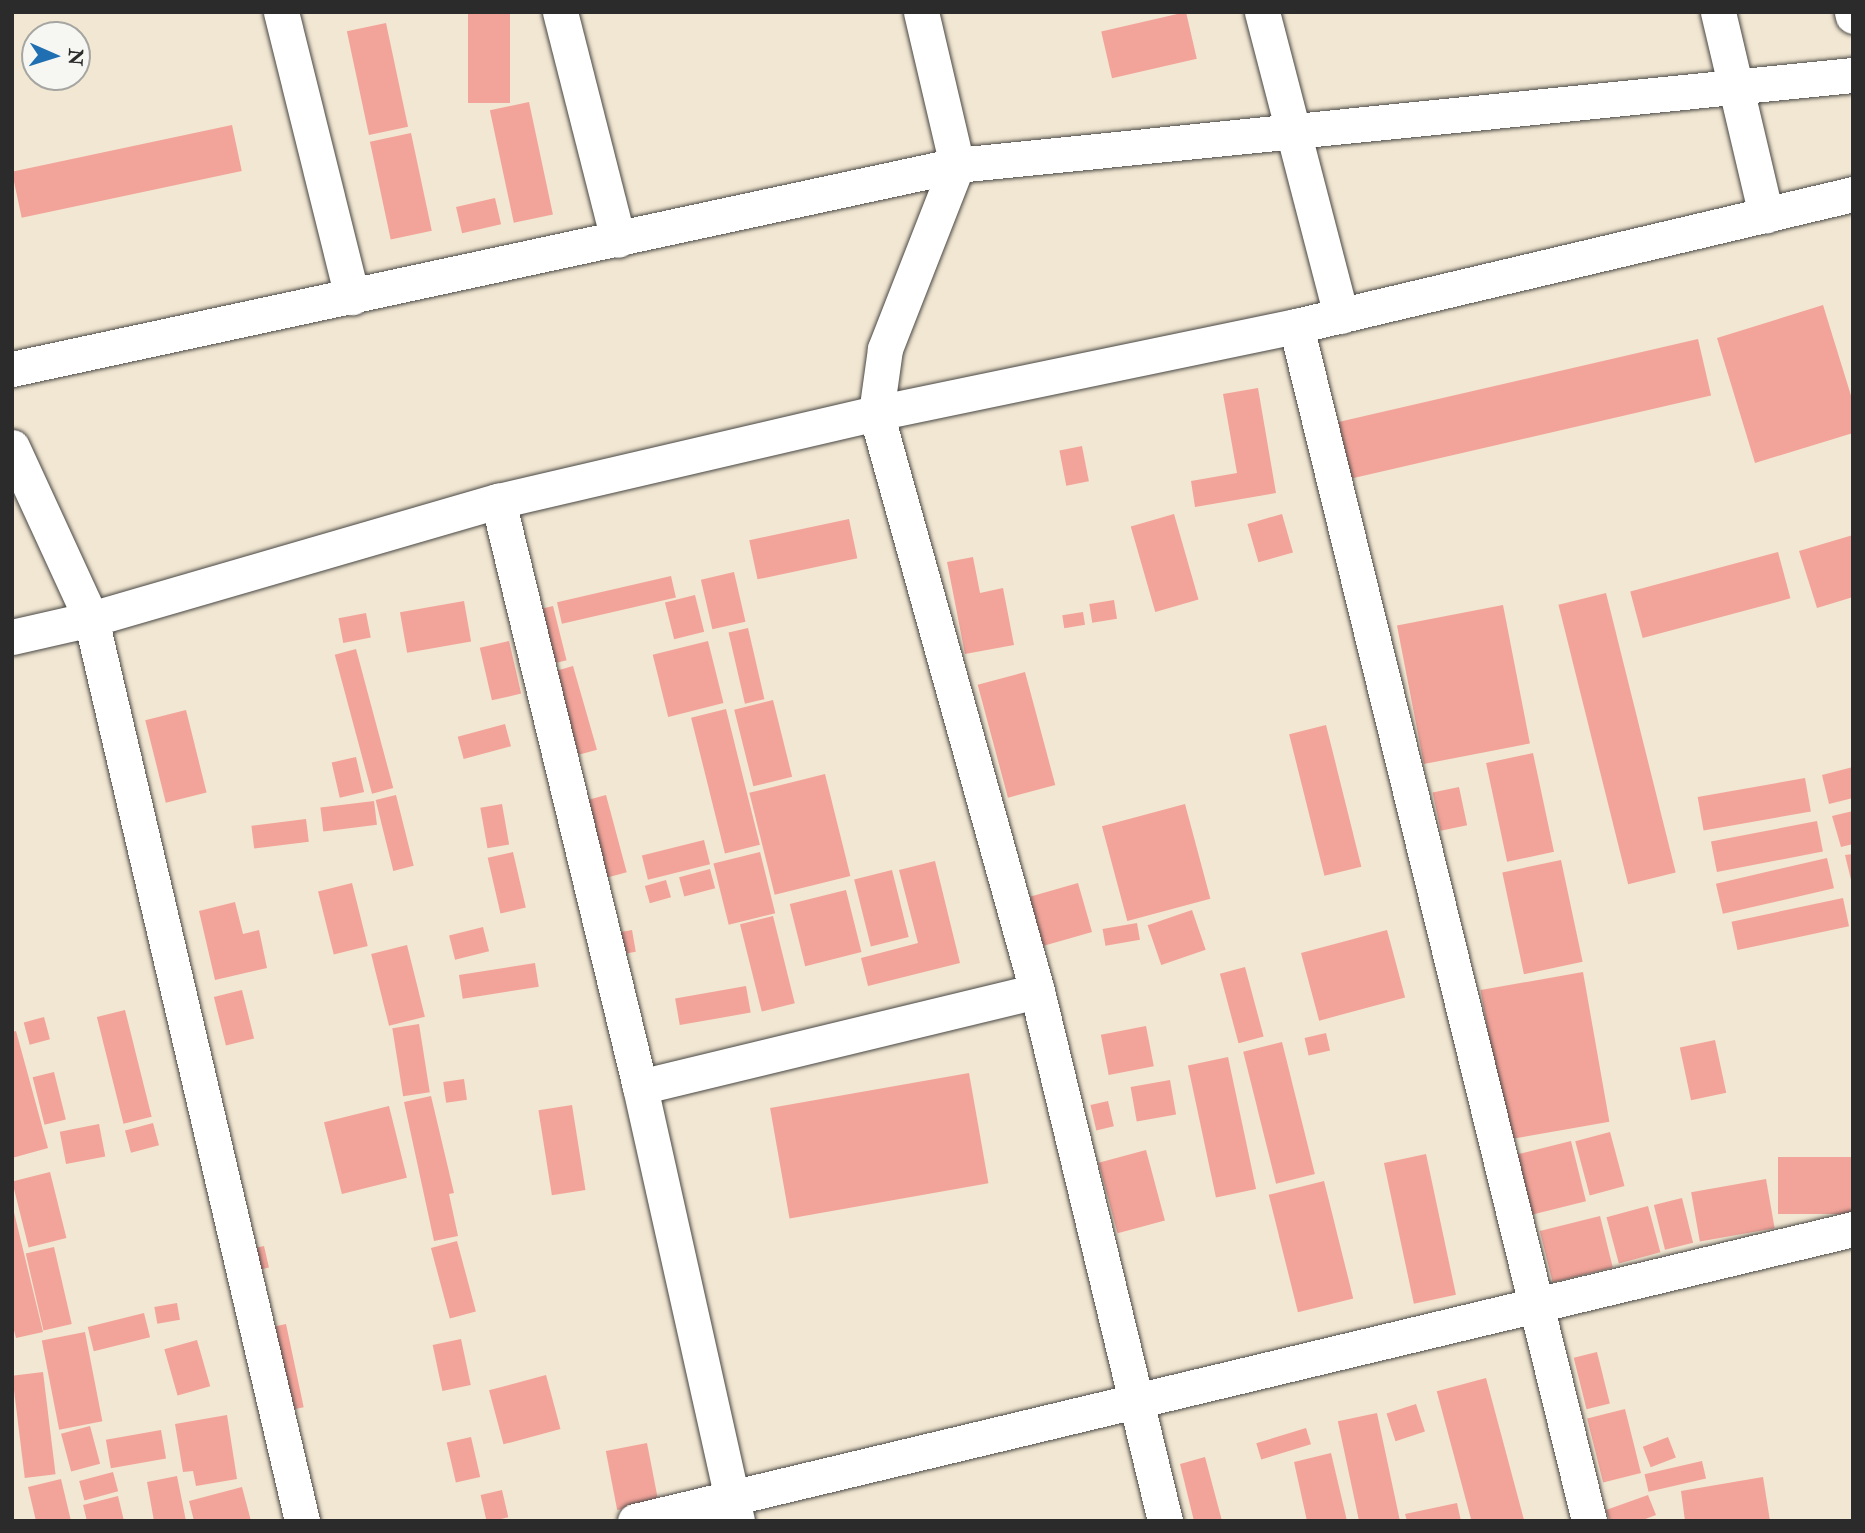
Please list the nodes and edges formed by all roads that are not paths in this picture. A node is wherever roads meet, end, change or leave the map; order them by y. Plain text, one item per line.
1 (281, 12) edge
2 (560, 12) edge
3 (921, 12) edge
4 (1262, 12) edge
5 (1718, 12) edge
6 (1853, 75) edge
7 (1736, 87) junction
8 (1293, 134) junction
9 (957, 164) junction
10 (1853, 194) edge
11 (1766, 215) junction
12 (618, 240) junction
13 (352, 298) junction
14 (1341, 316) junction
15 (1296, 326) junction
16 (12, 369) edge
17 (876, 413) junction
18 (12, 447) edge
19 (498, 501) junction
20 (91, 619) junction
21 (12, 637) edge
22 (1037, 991) junction
23 (640, 1087) junction
24 (1853, 1229) edge
25 (1535, 1305) junction
26 (1136, 1398) junction
27 (734, 1509) edge
28 (302, 1521) edge
29 (635, 1521) edge
30 (1165, 1521) edge
31 (1589, 1521) edge

1 - 13 street
2 - 12 street
3 - 9 street
4 - 8 street
5 - 7 street
6 - 7 street
7 - 8 street
7 - 11 street
8 - 9 street
8 - 14 street
9 - 12 street
9 - 17 street
10 - 11 street
11 - 14 street
12 - 13 street
13 - 16 street
14 - 15 street
15 - 17 street
15 - 25 street
17 - 19 street
17 - 22 street
18 - 20 street
19 - 20 street
19 - 23 street
20 - 21 street
20 - 28 street
22 - 23 street
22 - 26 street
23 - 27 street
24 - 25 street
25 - 26 street
25 - 31 street
26 - 27 street
26 - 30 street
27 - 29 street

